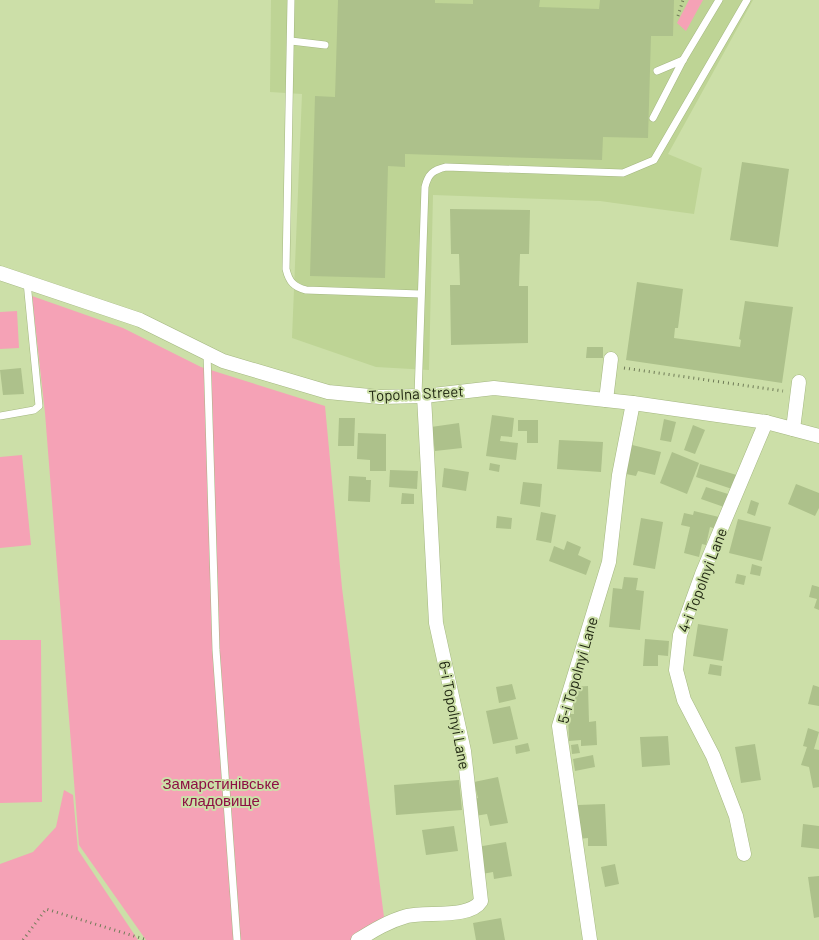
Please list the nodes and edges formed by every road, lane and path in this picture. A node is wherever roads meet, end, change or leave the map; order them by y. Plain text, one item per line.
1 (291, 0) edge
2 (683, 0) edge
3 (719, 0) edge
4 (747, 0) edge
5 (678, 16) dead end
6 (291, 41) junction
7 (325, 45) dead end
8 (684, 60) junction
9 (657, 71) dead end
10 (653, 118) dead end
11 (0, 273) edge
12 (27, 282) junction
13 (420, 294) junction
14 (207, 353) junction
15 (611, 359) dead end
16 (623, 368) dead end
17 (799, 382) dead end
18 (784, 391) dead end
19 (421, 396) junction
20 (606, 400) junction
21 (633, 403) junction
22 (0, 416) edge
23 (766, 422) junction
24 (793, 429) junction
25 (819, 436) edge
26 (744, 854) dead end
27 (24, 940) edge
28 (147, 940) edge
29 (237, 940) edge
30 (358, 940) edge
31 (590, 940) edge

1 - 6 lane
2 - 5 path
3 - 8 lane
4 - 13 lane
6 - 7 lane
6 - 13 lane
8 - 9 lane
8 - 10 lane
11 - 12 street, Topolna Street
12 - 14 street, Topolna Street
12 - 22 lane
13 - 19 lane
14 - 19 street, Topolna Street
14 - 29 lane
15 - 20 street
16 - 18 path
17 - 24 street
19 - 20 street, Topolna Street
19 - 30 street, 6-i Topolnyi Lane
20 - 21 street, Topolna Street
21 - 23 street, Topolna Street
21 - 31 street, 5-i Topolnyi Lane
23 - 24 street, Topolna Street
23 - 26 street, 4-i Topolnyi Lane
24 - 25 street, Topolna Street
27 - 28 path

